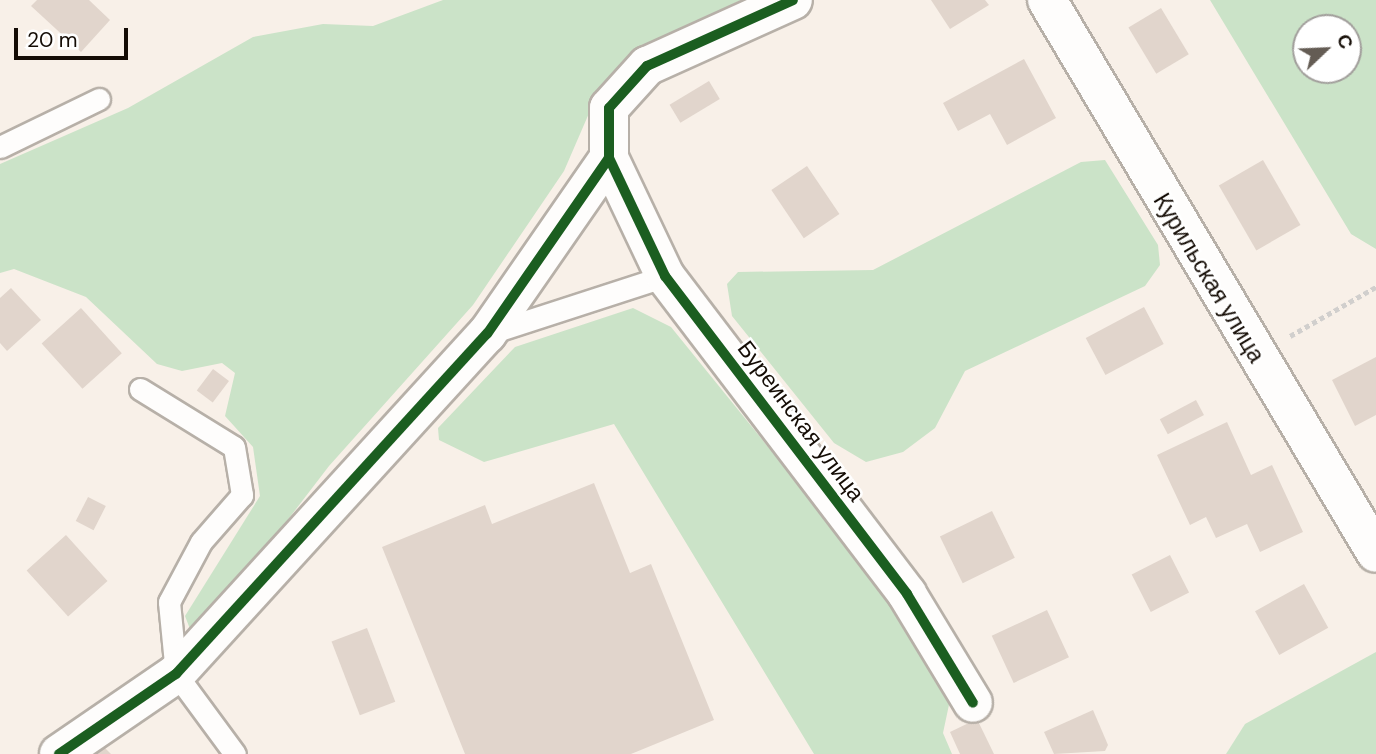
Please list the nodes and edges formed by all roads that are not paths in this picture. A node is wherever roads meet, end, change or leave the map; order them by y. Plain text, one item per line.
1 (793, 0) edge
2 (1047, 0) edge
3 (99, 99) dead end
4 (0, 147) edge
5 (609, 158) junction
6 (665, 276) junction
7 (487, 334) junction
8 (140, 389) dead end
9 (1376, 553) edge
10 (176, 674) junction
11 (973, 703) dead end
12 (59, 754) edge
13 (235, 754) edge

1 - 5 street
2 - 9 street, Курильская улица
3 - 4 lane
5 - 6 street, Буреинская улица
5 - 7 street
6 - 7 lane
6 - 11 street, Буреинская улица
7 - 10 street
8 - 10 lane
10 - 12 street
10 - 13 lane

